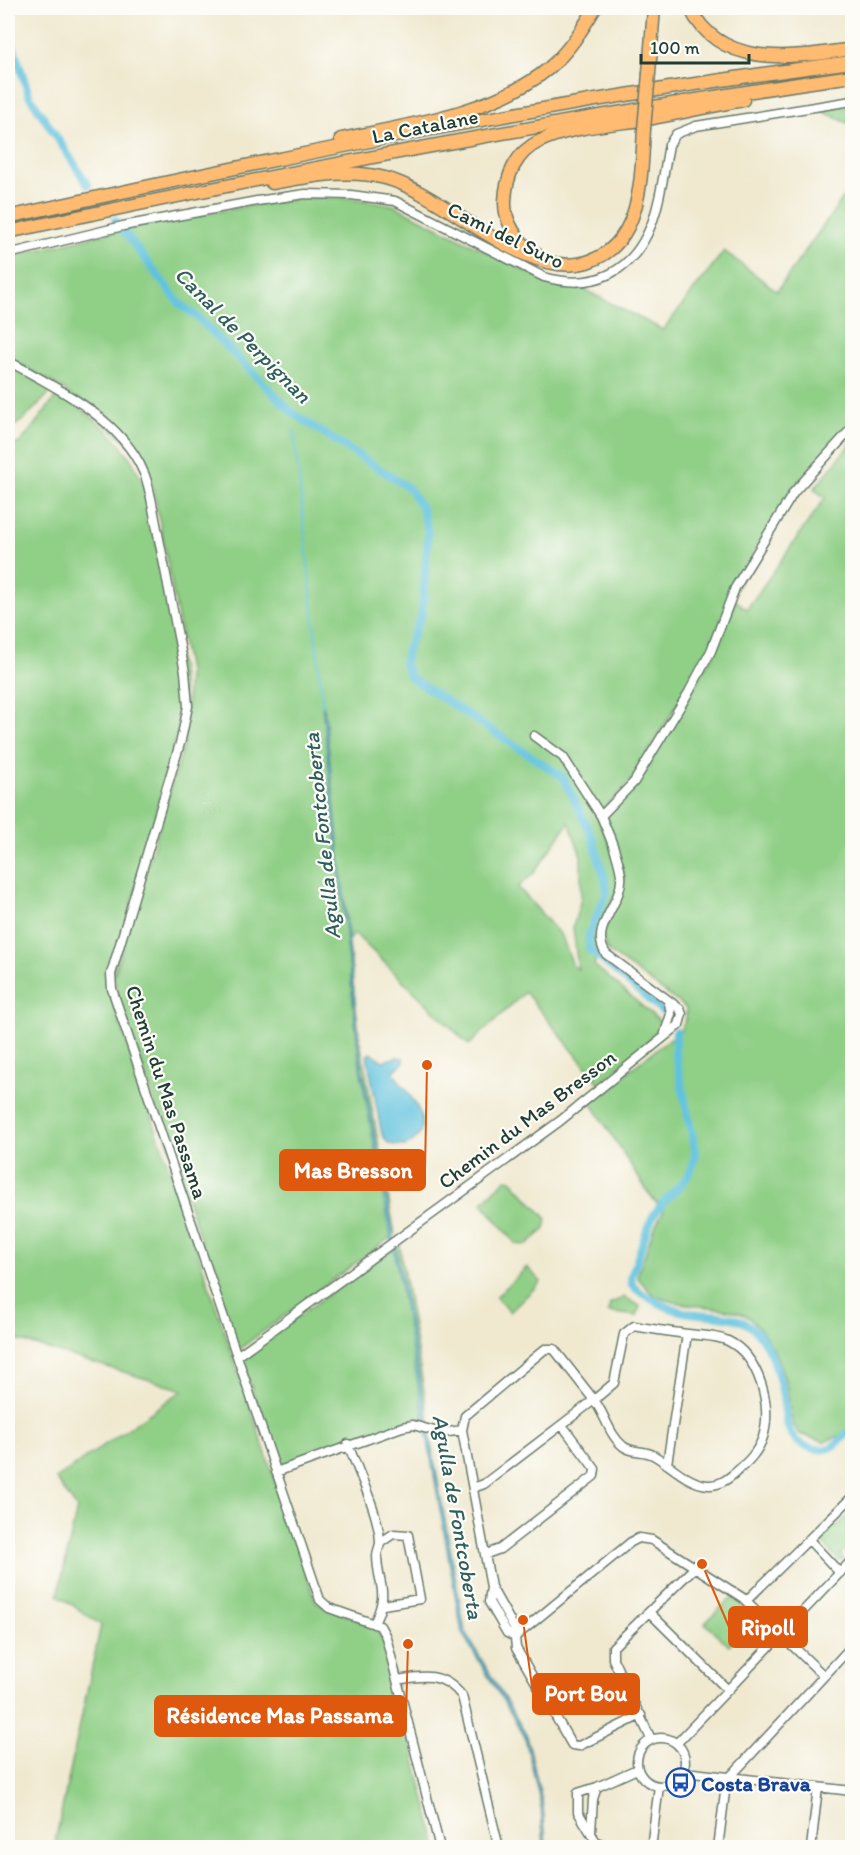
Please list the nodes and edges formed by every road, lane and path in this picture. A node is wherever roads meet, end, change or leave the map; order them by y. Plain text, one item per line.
1 (595, 8) edge
2 (654, 8) edge
3 (690, 8) edge
4 (852, 49) edge
5 (852, 62) edge
6 (852, 76) edge
7 (804, 83) junction
8 (852, 101) edge
9 (308, 153) junction
10 (238, 182) junction
11 (8, 217) edge
12 (8, 232) edge
13 (8, 254) edge
14 (553, 264) junction
15 (8, 361) edge
16 (852, 428) edge
17 (534, 736) dead end
18 (601, 816) junction
19 (687, 1334) junction
20 (237, 1356) junction
21 (594, 1400) junction
22 (562, 1425) junction
23 (462, 1430) junction
24 (348, 1444) junction
25 (667, 1464) junction
26 (276, 1472) junction
27 (473, 1488) junction
28 (852, 1497) edge
29 (810, 1541) junction
30 (380, 1542) junction
31 (486, 1554) junction
32 (852, 1560) edge
33 (695, 1567) junction
34 (840, 1573) junction
35 (746, 1601) junction
36 (383, 1605) junction
37 (649, 1612) junction
38 (374, 1624) junction
39 (781, 1634) junction
40 (515, 1637) junction
41 (852, 1646) edge
42 (824, 1676) junction
43 (397, 1680) junction
44 (728, 1690) junction
45 (641, 1715) junction
46 (651, 1739) junction
47 (677, 1743) junction
48 (638, 1769) junction
49 (684, 1772) junction
50 (729, 1778) junction
51 (659, 1786) junction
52 (597, 1787) junction
53 (818, 1787) junction
54 (852, 1791) edge
55 (591, 1832) junction
56 (440, 1848) edge
57 (499, 1848) edge
58 (607, 1848) edge
59 (651, 1848) edge
60 (718, 1848) edge
61 (810, 1848) edge

1 - 9 highway
2 - 14 highway, bridge
3 - 4 highway
5 - 9 highway, La Catalane
6 - 7 highway, La Catalane
7 - 10 highway, La Catalane
7 - 14 highway
8 - 13 street, Cami del Suro
9 - 11 highway, La Catalane
10 - 12 highway, La Catalane
10 - 14 highway
15 - 20 street, Chemin du Mas Passama
16 - 18 street
17 - 18 street
18 - 20 street, Chemin du Mas Bresson
19 - 21 street
19 - 25 street
19 - 25 street
20 - 26 street, Chemin du Mas Passama
21 - 22 street
21 - 23 street
21 - 25 street
22 - 27 street
22 - 31 street
23 - 24 street
23 - 27 street
24 - 26 street
24 - 30 street
26 - 38 street, Chemin du Mas Passama
27 - 31 street
28 - 29 street
29 - 34 street
29 - 35 street
30 - 36 street
30 - 36 street
31 - 40 street
32 - 34 street
33 - 35 street
33 - 37 street
33 - 40 street
34 - 39 street
35 - 39 street
36 - 38 street
37 - 44 street
37 - 45 street
38 - 43 street
39 - 42 street
39 - 44 street
40 - 45 street
41 - 42 street
42 - 50 street
43 - 56 street
43 - 57 street
44 - 47 street
45 - 46 street
46 - 47 street
46 - 48 street
47 - 49 street
48 - 51 street
48 - 52 street
49 - 50 street
49 - 51 street
50 - 53 street
50 - 60 street
51 - 59 street
52 - 55 street
52 - 55 street
53 - 54 street
53 - 61 street
55 - 58 street

